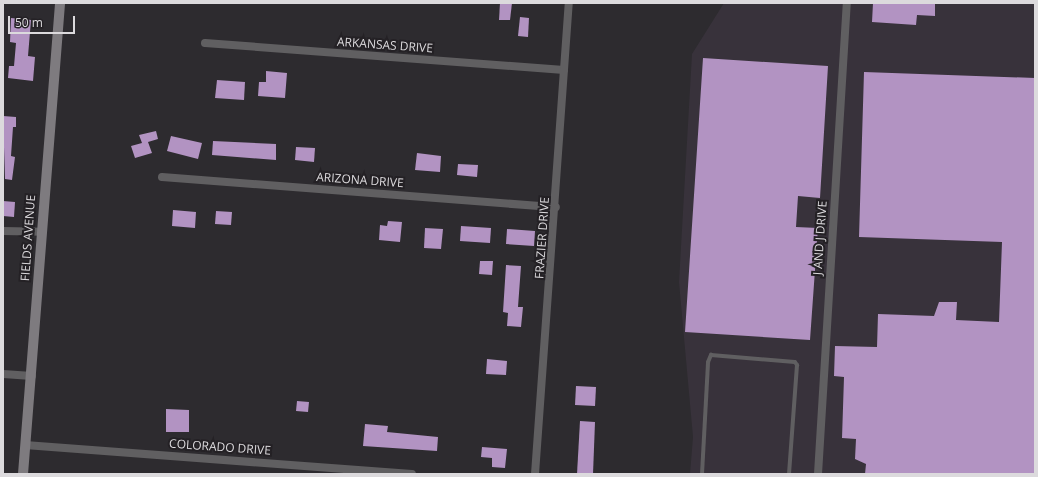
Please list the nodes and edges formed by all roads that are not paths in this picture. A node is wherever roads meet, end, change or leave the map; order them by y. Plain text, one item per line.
1 (60, 3) edge
2 (569, 3) edge
3 (847, 3) edge
4 (205, 43) dead end
5 (564, 70) junction
6 (162, 177) dead end
7 (556, 207) junction
8 (3, 231) edge
9 (42, 232) junction
10 (3, 374) edge
11 (32, 376) junction
12 (25, 445) junction
13 (23, 474) edge
14 (412, 474) edge
15 (536, 474) edge
16 (702, 474) edge
17 (789, 474) edge
18 (818, 474) edge

1 - 9 street, FIELDS AVENUE
2 - 5 street, FRAZIER DRIVE
3 - 18 street, J AND J DRIVE
4 - 5 street, ARKANSAS DRIVE
5 - 7 street, FRAZIER DRIVE
6 - 7 street, ARIZONA DRIVE
7 - 15 street, FRAZIER DRIVE
8 - 9 street
9 - 11 street, FIELDS AVENUE
10 - 11 street
11 - 12 street, FIELDS AVENUE
12 - 13 street, FIELDS AVENUE
12 - 14 street, COLORADO DRIVE
16 - 17 lane

